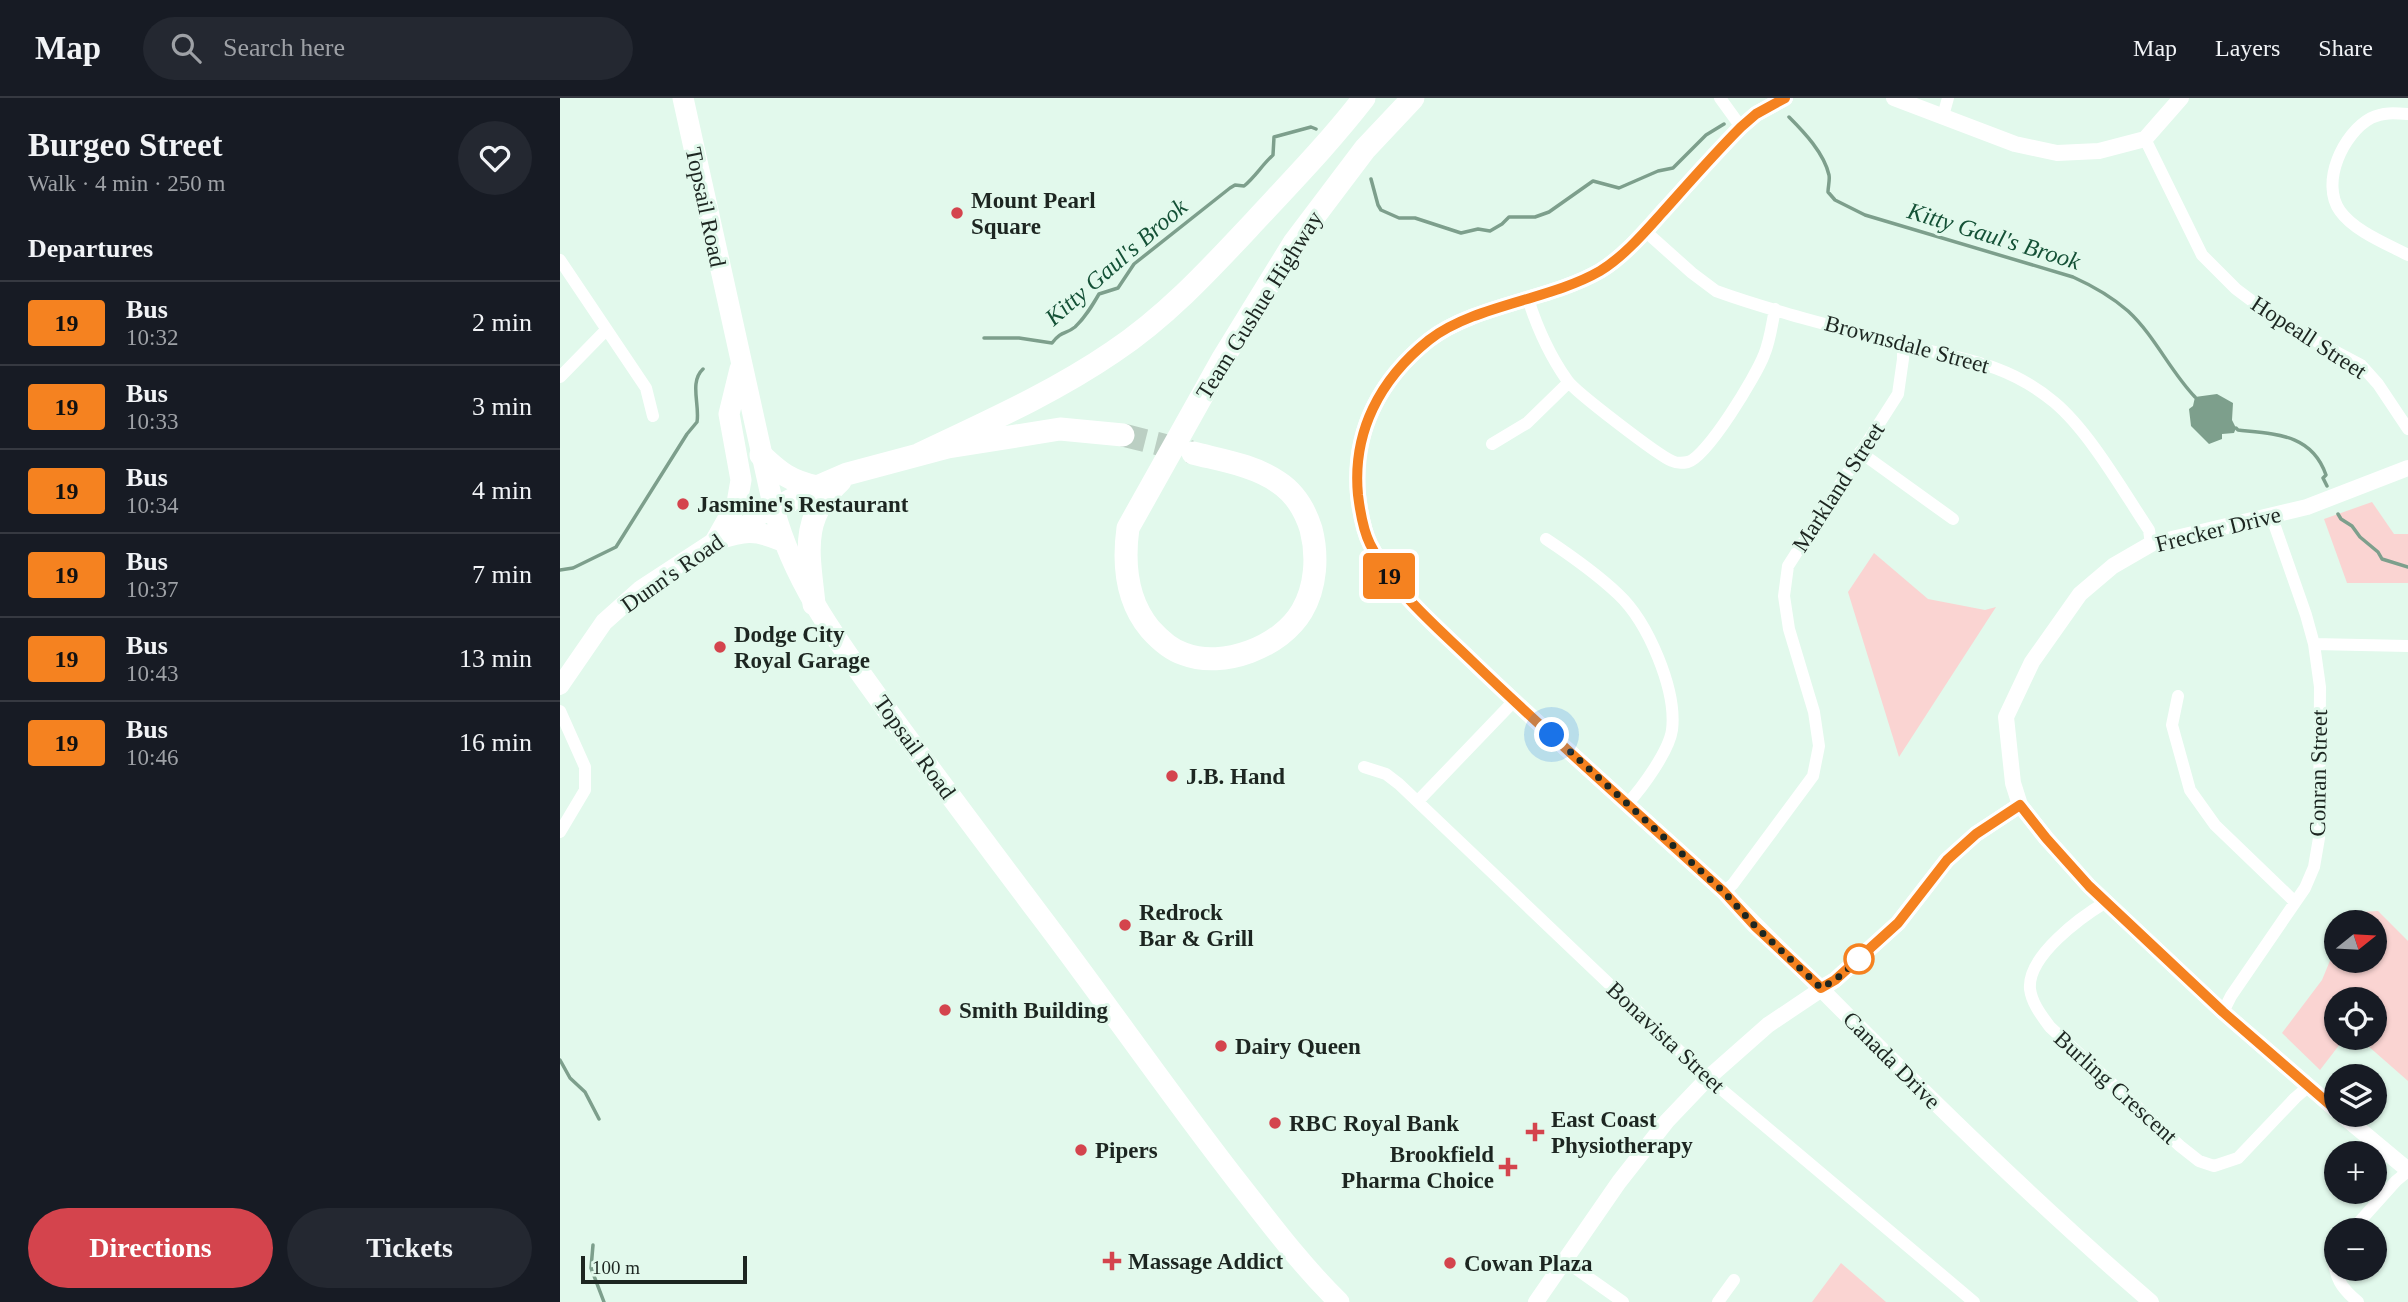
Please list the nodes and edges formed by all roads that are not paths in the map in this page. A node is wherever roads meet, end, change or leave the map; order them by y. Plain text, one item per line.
1 (683, 98) edge
2 (1364, 98) edge
3 (1413, 98) edge
4 (1720, 98) edge
5 (1785, 98) edge
6 (1894, 98) edge
7 (1948, 98) edge
8 (2181, 98) edge
9 (2408, 114) edge
10 (1943, 116) junction
11 (1741, 127) junction
12 (2145, 139) junction
13 (1645, 231) junction
14 (2408, 255) edge
15 (560, 260) edge
16 (1528, 299) junction
17 (1775, 309) junction
18 (606, 330) junction
19 (1903, 344) junction
20 (741, 363) junction
21 (560, 377) edge
22 (1568, 383) junction
23 (653, 415) dead end
24 (2408, 429) edge
25 (1123, 435) tunnel mouth
26 (1492, 444) dead end
27 (1860, 452) junction
28 (1192, 453) tunnel mouth
29 (920, 454) junction
30 (761, 455) junction
31 (2408, 468) edge
32 (847, 474) junction
33 (817, 487) junction
34 (774, 509) junction
35 (2271, 515) junction
36 (1953, 519) dead end
37 (1546, 539) dead end
38 (716, 540) junction
39 (782, 541) junction
40 (2151, 544) junction
41 (814, 604) junction
42 (2314, 645) junction
43 (2408, 646) edge
44 (560, 686) edge
45 (2178, 696) dead end
46 (1514, 701) junction
47 (560, 711) edge
48 (1364, 767) dead end
49 (1418, 801) junction
50 (1628, 803) junction
51 (2020, 805) junction
52 (560, 832) edge
53 (1724, 892) junction
54 (2106, 902) junction
55 (2295, 902) junction
56 (1821, 988) junction
57 (2223, 1012) junction
58 (1708, 1078) junction
59 (2309, 1086) junction
60 (2324, 1099) edge
61 (2356, 1127) edge
62 (2408, 1171) edge
63 (2363, 1218) edge
64 (1565, 1261) junction
65 (1734, 1280) dead end
66 (2338, 1281) edge
67 (1339, 1302) edge
68 (1536, 1302) edge
69 (1623, 1302) edge
70 (1718, 1302) edge
71 (1974, 1302) edge
72 (2151, 1302) edge
73 (2358, 1302) edge

1 - 20 main road, Topsail Road
2 - 29 highway
3 - 28 highway, Team Gushue Highway
4 - 11 street
5 - 11 street, Canada Drive
6 - 10 street
7 - 10 street
8 - 12 street
9 - 14 street
10 - 12 street
11 - 13 street, Canada Drive
12 - 24 street, Hopeall Street
13 - 16 street, Canada Drive
13 - 17 street, Brownsdale Street
15 - 18 street
16 - 22 street
16 - 46 street, Canada Drive
17 - 19 street, Brownsdale Street
17 - 22 street
18 - 21 street
18 - 23 street
19 - 27 street, Markland Street
19 - 40 street, Brownsdale Street
20 - 30 main road, Topsail Road
20 - 38 main road
22 - 26 street
25 - 29 highway
27 - 36 street
27 - 53 street, Markland Street
29 - 32 highway
30 - 33 highway
30 - 34 main road, Topsail Road
31 - 35 street, Frecker Drive
32 - 33 highway
32 - 41 highway
33 - 34 highway
34 - 38 main road, Dunn's Road
34 - 39 main road, Topsail Road
35 - 40 street, Frecker Drive
35 - 42 street, Conran Street
37 - 50 street
38 - 39 main road
38 - 44 main road, Dunn's Road
39 - 41 main road, Topsail Road
40 - 51 street, Frecker Drive
41 - 67 main road, Topsail Road
42 - 43 street
42 - 55 street, Conran Street
45 - 55 street
46 - 49 street
46 - 50 street, Canada Drive
47 - 52 street
48 - 49 street, Bonavista Street
49 - 58 street, Bonavista Street
50 - 53 street, Canada Drive
51 - 54 street, Frecker Drive
51 - 56 street
53 - 56 street, Canada Drive
54 - 57 street, Frecker Drive
54 - 59 street, Burling Crescent
55 - 57 street, Conran Street
56 - 58 street
56 - 72 street, Canada Drive
57 - 59 street, Frecker Drive
58 - 64 street
58 - 71 street, Bonavista Street
59 - 60 street, Frecker Drive
61 - 62 street
62 - 63 street
64 - 68 street
64 - 69 street
65 - 70 street
66 - 73 street

